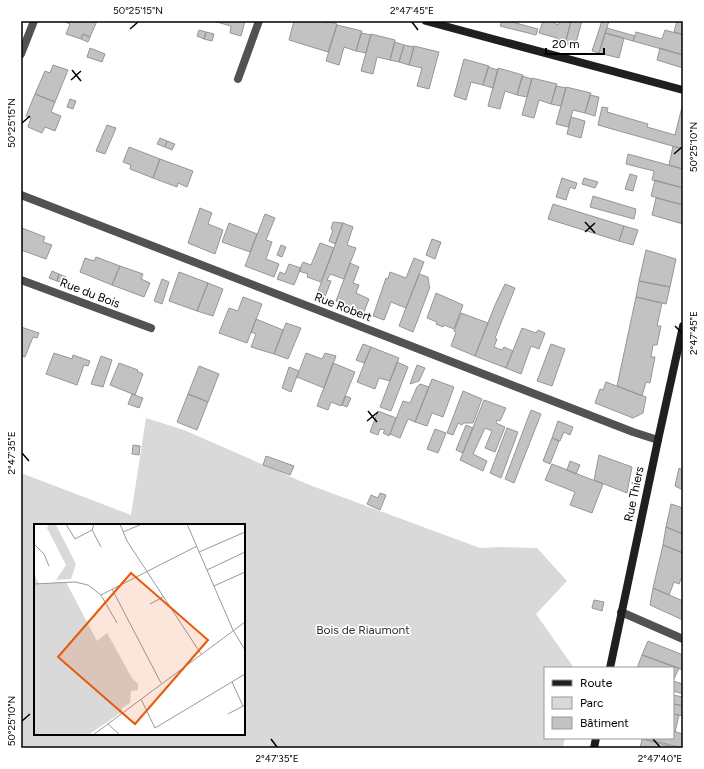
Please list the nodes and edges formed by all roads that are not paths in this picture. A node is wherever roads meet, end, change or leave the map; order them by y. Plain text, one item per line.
1 (34, 21) edge
2 (259, 21) edge
3 (426, 21) edge
4 (21, 54) edge
5 (238, 79) dead end
6 (683, 90) edge
7 (21, 195) edge
8 (21, 280) edge
9 (683, 326) edge
10 (151, 328) dead end
11 (658, 440) junction
12 (622, 612) junction
13 (683, 639) edge
14 (610, 667) edge

1 - 4 street
2 - 5 street
3 - 6 street
7 - 11 street, Rue Robert
8 - 10 street, Rue du Bois
9 - 11 street, Rue Thiers
11 - 12 street, Rue Thiers
12 - 13 street
12 - 14 street, Rue Thiers

